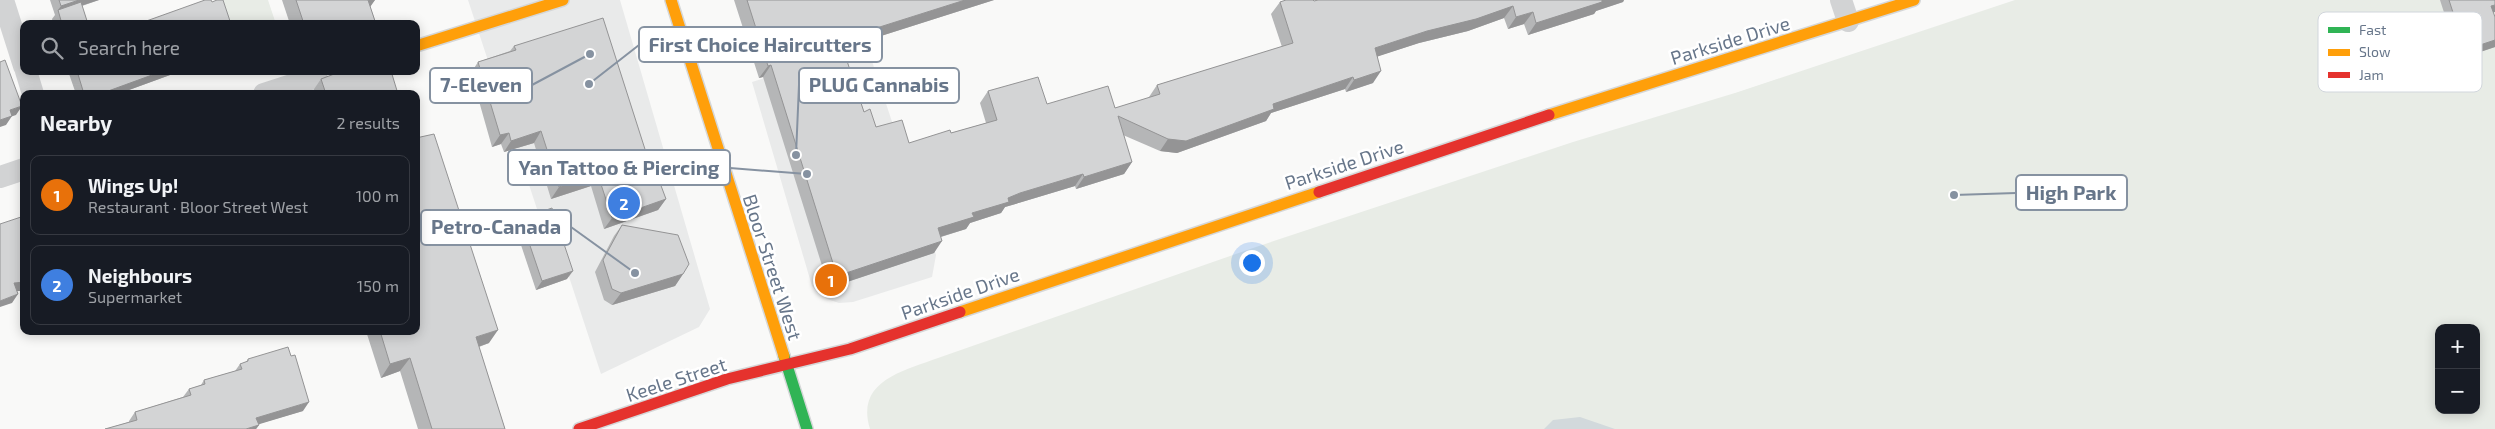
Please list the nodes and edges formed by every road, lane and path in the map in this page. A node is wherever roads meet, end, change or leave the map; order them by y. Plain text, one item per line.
1 (3, 0) edge
2 (563, 0) edge
3 (671, 0) edge
4 (1841, 0) edge
5 (1914, 0) edge
6 (1848, 22) junction
7 (420, 45) edge
8 (20, 53) edge
9 (27, 75) edge
10 (323, 75) edge
11 (32, 90) edge
12 (277, 90) edge
13 (20, 170) edge
14 (0, 177) edge
15 (786, 366) junction
16 (579, 429) edge
17 (807, 429) edge

1 - 8 street
2 - 7 main road
3 - 15 main road, Bloor Street West
4 - 6 street
5 - 6 main road, Parkside Drive
6 - 15 main road, Parkside Drive
9 - 11 street
10 - 12 street
13 - 14 street
15 - 16 main road, Keele Street
15 - 17 main road, Bloor Street West

